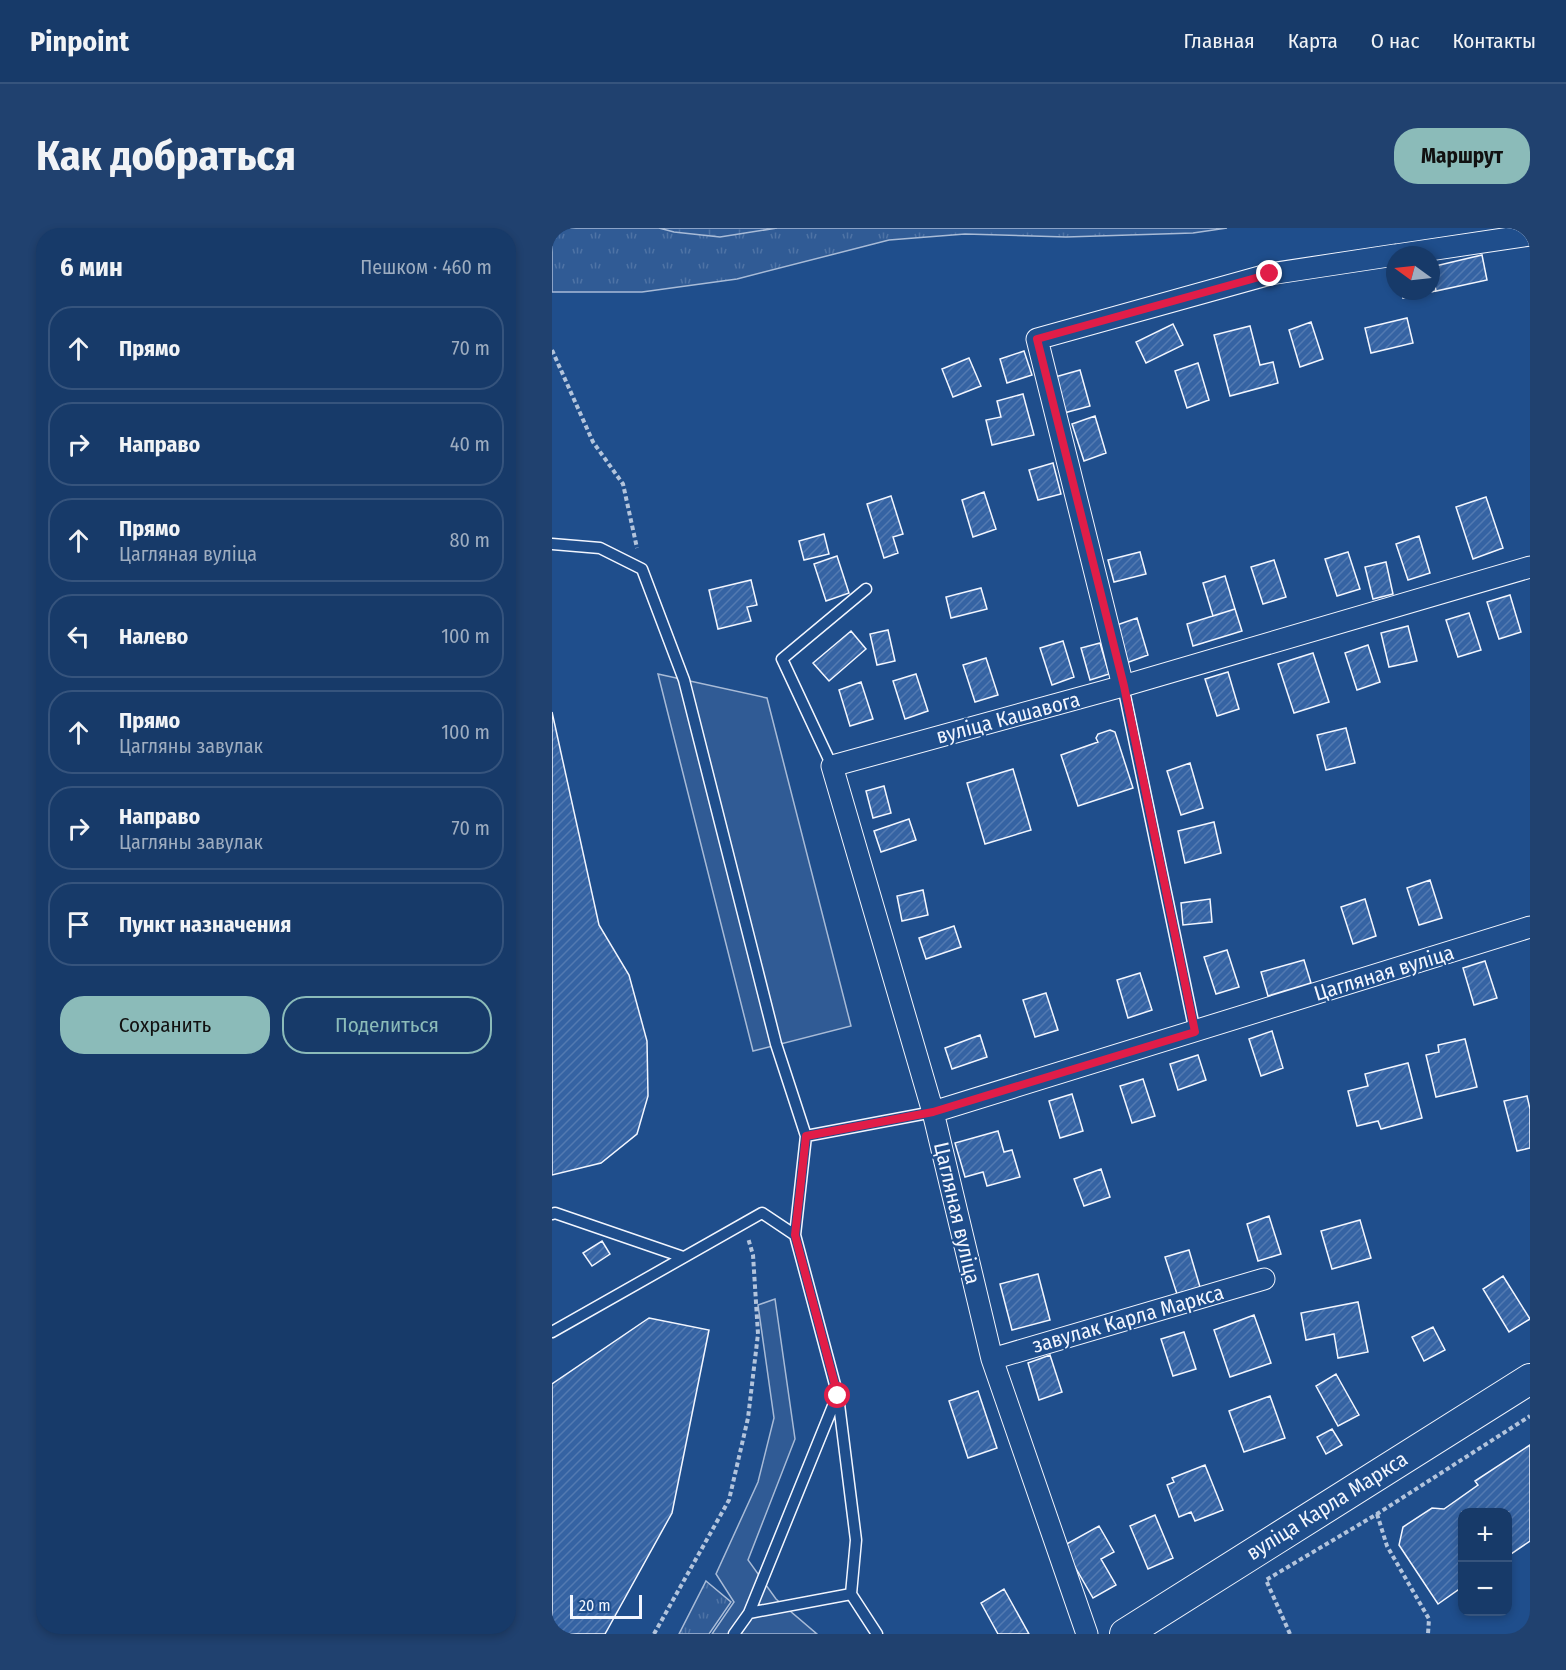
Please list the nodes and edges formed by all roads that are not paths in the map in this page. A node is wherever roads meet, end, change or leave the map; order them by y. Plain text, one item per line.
1 (1530, 235) edge
2 (1440, 248) edge
3 (1386, 257) edge
4 (552, 544) edge
5 (1530, 567) edge
6 (866, 589) dead end
7 (1124, 686) junction
8 (832, 766) junction
9 (1530, 927) edge
10 (1195, 1032) junction
11 (933, 1112) junction
12 (806, 1136) junction
13 (552, 1214) edge
14 (795, 1235) junction
15 (683, 1257) junction
16 (1264, 1279) dead end
17 (552, 1332) edge
18 (992, 1359) junction
19 (1530, 1379) edge
20 (838, 1396) junction
21 (851, 1594) junction
22 (749, 1613) junction
23 (734, 1634) edge
24 (877, 1634) edge
25 (1087, 1634) edge
26 (1125, 1634) edge

1 - 2 street
3 - 7 street
4 - 12 lane
5 - 7 street, вуліца Кашавога
6 - 8 lane
7 - 8 street, вуліца Кашавога
7 - 10 lane
8 - 11 street
9 - 10 street, Цагляная вуліца
10 - 11 street, Цагляная вуліца
11 - 12 lane
11 - 18 street, Цагляная вуліца
12 - 14 lane
13 - 15 lane
14 - 15 lane
14 - 20 lane
15 - 17 lane
16 - 18 street, завулак Карла Маркса
18 - 25 street, Цагляная вуліца
19 - 26 main road, вуліца Карла Маркса
20 - 21 lane
20 - 22 lane
21 - 22 lane
21 - 24 lane
22 - 23 lane

